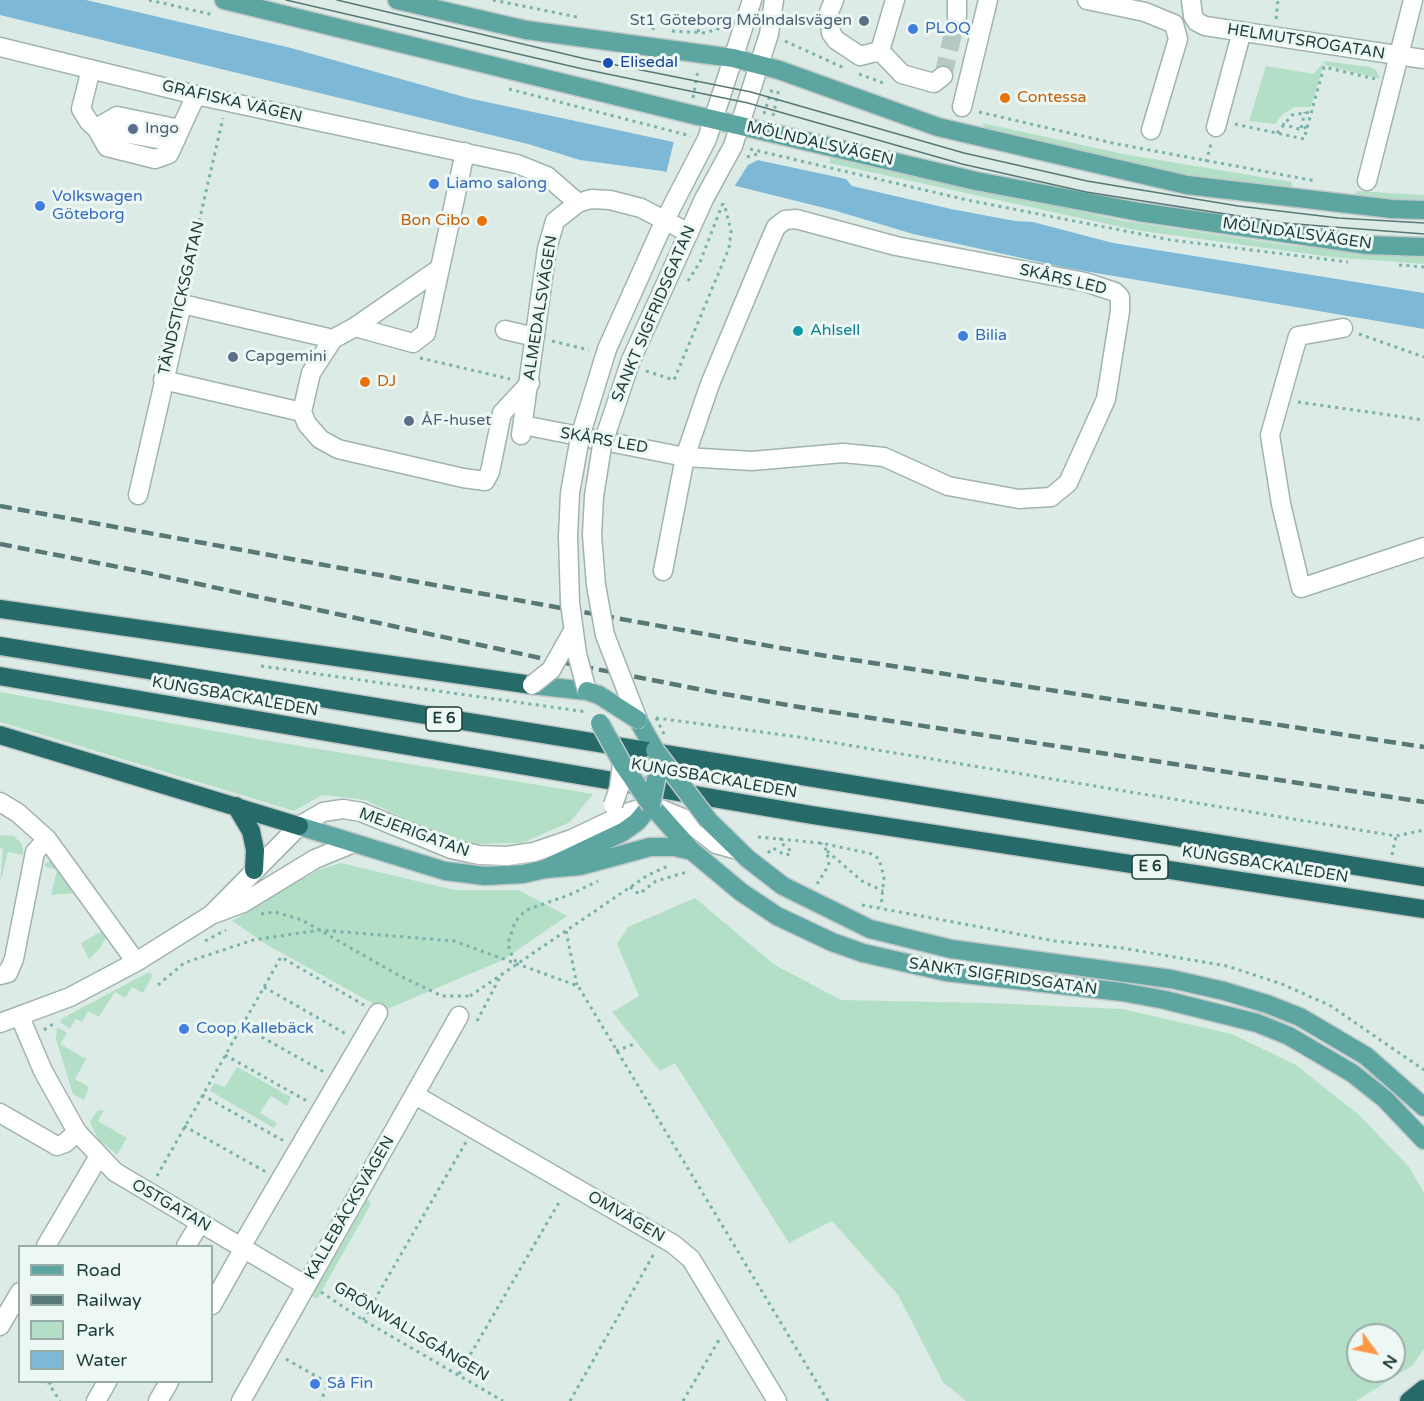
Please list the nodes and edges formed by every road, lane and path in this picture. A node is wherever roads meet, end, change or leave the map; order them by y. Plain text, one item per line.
1 (224, 0) edge
2 (397, 0) edge
3 (493, 0) edge
4 (752, 0) edge
5 (774, 0) edge
6 (834, 0) edge
7 (895, 0) edge
8 (988, 0) edge
9 (1087, 0) edge
10 (1413, 0) edge
11 (1192, 8) edge
12 (579, 18) dead end
13 (702, 20) dead end
14 (654, 21) dead end
15 (743, 28) junction
16 (644, 29) dead end
17 (653, 30) junction
18 (1242, 31) junction
19 (698, 32) junction
20 (769, 34) junction
21 (788, 44) junction
22 (0, 47) edge
23 (880, 51) junction
24 (694, 52) junction
25 (1398, 56) junction
26 (734, 58) junction
27 (1424, 59) edge
28 (759, 65) junction
29 (91, 69) junction
30 (779, 70) junction
31 (943, 76) dead end
32 (1391, 84) junction
33 (896, 88) dead end
34 (196, 95) junction
35 (227, 102) junction
36 (962, 107) joint
37 (1305, 112) junction
38 (1311, 112) junction
39 (690, 114) junction
40 (714, 120) junction
41 (1217, 124) joint
42 (1282, 124) junction
43 (740, 126) junction
44 (1307, 127) junction
45 (1301, 129) junction
46 (1151, 130) dead end
47 (762, 131) junction
48 (1277, 133) junction
49 (685, 135) dead end
50 (465, 152) junction
51 (748, 156) dead end
52 (1320, 181) dead end
53 (1367, 182) dead end
54 (724, 201) dead end
55 (578, 203) junction
56 (1424, 210) edge
57 (665, 220) junction
58 (688, 233) junction
59 (1424, 247) edge
60 (439, 269) junction
61 (182, 304) junction
62 (355, 327) junction
63 (1343, 328) joint
64 (505, 330) dead end
65 (535, 337) junction
66 (333, 339) junction
67 (601, 350) junction
68 (411, 356) dead end
69 (1424, 357) edge
70 (650, 372) dead end
71 (163, 380) junction
72 (530, 383) junction
73 (1281, 399) junction
74 (302, 412) junction
75 (1424, 420) edge
76 (522, 430) joint
77 (685, 457) junction
78 (138, 495) dead end
79 (1424, 547) edge
80 (663, 571) dead end
81 (0, 609) edge
82 (573, 631) junction
83 (0, 646) edge
84 (0, 676) edge
85 (371, 683) dead end
86 (532, 685) junction
87 (587, 691) junction
88 (588, 712) dead end
89 (646, 717) junction
90 (0, 735) edge
91 (665, 736) dead end
92 (660, 759) junction
93 (622, 763) junction
94 (0, 802) edge
95 (236, 806) junction
96 (648, 809) junction
97 (299, 826) junction
98 (600, 826) junction
99 (1424, 830) edge
100 (758, 837) dead end
101 (781, 837) junction
102 (46, 839) junction
103 (354, 843) junction
104 (821, 843) junction
105 (738, 850) junction
106 (692, 851) junction
107 (827, 851) junction
108 (767, 854) dead end
109 (668, 866) dead end
110 (680, 866) dead end
111 (545, 869) junction
112 (254, 870) junction
113 (687, 872) junction
114 (691, 875) dead end
115 (1424, 877) edge
116 (604, 878) dead end
117 (816, 885) dead end
118 (630, 888) junction
119 (883, 891) junction
120 (881, 907) dead end
121 (1424, 909) edge
122 (211, 915) junction
123 (253, 915) dead end
124 (235, 925) dead end
125 (320, 930) junction
126 (566, 931) junction
127 (198, 945) dead end
128 (136, 962) junction
129 (517, 964) junction
130 (0, 975) edge
131 (158, 985) dead end
132 (578, 986) junction
133 (264, 987) junction
134 (470, 996) junction
135 (378, 1013) joint
136 (61, 1014) dead end
137 (459, 1016) joint
138 (20, 1017) junction
139 (0, 1023) edge
140 (242, 1026) junction
141 (29, 1037) junction
142 (361, 1042) junction
143 (637, 1043) dead end
144 (616, 1051) junction
145 (225, 1055) junction
146 (339, 1081) junction
147 (202, 1095) junction
148 (415, 1095) junction
149 (1424, 1107) edge
150 (321, 1110) junction
151 (0, 1113) edge
152 (184, 1126) junction
153 (77, 1132) junction
154 (469, 1136) dead end
155 (1424, 1140) edge
156 (298, 1150) junction
157 (99, 1156) junction
158 (280, 1180) junction
159 (565, 1192) dead end
160 (147, 1193) junction
161 (200, 1223) junction
162 (47, 1245) edge
163 (187, 1245) edge
164 (659, 1245) dead end
165 (242, 1248) junction
166 (305, 1285) junction
167 (18, 1295) edge
168 (213, 1303) edge
169 (363, 1320) junction
170 (0, 1326) edge
171 (723, 1333) dead end
172 (285, 1359) dead end
173 (458, 1375) junction
174 (50, 1383) edge
175 (106, 1383) edge
176 (168, 1383) edge
177 (1424, 1389) edge
178 (60, 1401) edge
179 (96, 1401) edge
180 (158, 1401) edge
181 (241, 1401) edge
182 (321, 1401) edge
183 (503, 1401) edge
184 (570, 1401) edge
185 (683, 1401) edge
186 (777, 1401) edge
187 (828, 1401) edge
188 (1409, 1401) edge

1 - 39 main road, MÖLNDALSVÄGEN
2 - 24 main road, MÖLNDALSVÄGEN
3 - 12 path
4 - 15 street, SANKT SIGFRIDSGATAN
5 - 20 street, SANKT SIGFRIDSGATAN
6 - 23 street
7 - 23 street
8 - 36 street
9 - 46 street
10 - 25 street
11 - 18 street, HELMUTSROGATAN
13 - 19 path
14 - 17 path
15 - 19 path
15 - 26 street, SANKT SIGFRIDSGATAN
16 - 17 path
17 - 19 path
18 - 25 street, HELMUTSROGATAN
18 - 41 street
19 - 24 path
20 - 21 path
20 - 28 street, SANKT SIGFRIDSGATAN
21 - 30 path
21 - 33 path
22 - 29 street, GRAFISKA VÄGEN
23 - 31 street
24 - 26 main road, MÖLNDALSVÄGEN
24 - 39 path
25 - 27 street, HELMUTSROGATAN
25 - 32 street
26 - 28 main road, MÖLNDALSVÄGEN
26 - 40 street, SANKT SIGFRIDSGATAN
28 - 30 main road, MÖLNDALSVÄGEN
28 - 43 street, SANKT SIGFRIDSGATAN
29 - 34 street, GRAFISKA VÄGEN
29 - 34 street
30 - 47 path
30 - 56 main road, MÖLNDALSVÄGEN
32 - 38 path
32 - 53 street
34 - 35 street, GRAFISKA VÄGEN
35 - 50 street, GRAFISKA VÄGEN
35 - 61 path, TÄNDSTICKSGATAN
36 - 52 path
37 - 38 path
37 - 42 path
37 - 45 path
38 - 44 path
39 - 40 main road, MÖLNDALSVÄGEN
39 - 49 path
40 - 43 main road, MÖLNDALSVÄGEN
40 - 57 street, SANKT SIGFRIDSGATAN
41 - 48 path
42 - 45 path
42 - 48 path
43 - 47 main road, MÖLNDALSVÄGEN
43 - 58 street, SANKT SIGFRIDSGATAN
44 - 45 path
44 - 48 path
47 - 51 path
47 - 59 main road, MÖLNDALSVÄGEN
50 - 55 street, GRAFISKA VÄGEN
50 - 60 street
54 - 70 path
55 - 57 street
55 - 65 street, ALMEDALSVÄGEN
57 - 58 street
57 - 67 street, SANKT SIGFRIDSGATAN
58 - 89 street, SANKT SIGFRIDSGATAN, bridge
60 - 62 street
60 - 62 street
61 - 66 street
61 - 71 street, TÄNDSTICKSGATAN
62 - 66 street
63 - 69 path
63 - 73 street
64 - 65 street
65 - 67 path
65 - 72 street, ALMEDALSVÄGEN
66 - 74 street
67 - 82 street, SANKT SIGFRIDSGATAN, bridge
68 - 72 path
71 - 74 street
71 - 78 street, TÄNDSTICKSGATAN
72 - 74 street
72 - 76 street, ALMEDALSVÄGEN
73 - 75 path
73 - 79 street
76 - 77 street, SKÅRS LED
77 - 77 street, SKÅRS LED
77 - 80 street
81 - 86 highway
82 - 86 street, bridge
82 - 87 street, SANKT SIGFRIDSGATAN, bridge
83 - 115 highway, KUNGSBACKALEDEN / E 6
84 - 121 highway, KUNGSBACKALEDEN / E 6
85 - 88 path
86 - 87 main road, SANKT SIGFRIDSGATAN
87 - 89 main road, SANKT SIGFRIDSGATAN, bridge
87 - 93 main road, SANKT SIGFRIDSGATAN, bridge
89 - 91 path, bridge
89 - 92 main road, SANKT SIGFRIDSGATAN, bridge
89 - 99 path
90 - 95 highway
92 - 96 main road, bridge
92 - 105 main road, SANKT SIGFRIDSGATAN, bridge
93 - 96 main road, SANKT SIGFRIDSGATAN, bridge
93 - 98 street, bridge
94 - 102 street
95 - 97 highway
95 - 112 highway
96 - 98 street, MEJERIGATAN
96 - 105 street
96 - 106 main road, SANKT SIGFRIDSGATAN
96 - 111 main road, MEJERIGATAN
97 - 98 street, MEJERIGATAN
97 - 103 main road, MEJERIGATAN
97 - 112 street, MEJERIGATAN
100 - 101 path
101 - 104 path
101 - 108 path
102 - 128 street
102 - 130 street
103 - 111 main road, MEJERIGATAN
103 - 122 street, MEJERIGATAN
104 - 107 path
104 - 119 path
105 - 149 main road, SANKT SIGFRIDSGATAN
106 - 111 main road, MEJERIGATAN
106 - 155 main road, SANKT SIGFRIDSGATAN
107 - 117 path
107 - 119 path
109 - 118 path
110 - 113 path
112 - 122 street, MEJERIGATAN
113 - 114 path
113 - 118 path
116 - 129 path
118 - 126 path
119 - 120 path
122 - 128 street, MEJERIGATAN
123 - 125 path
124 - 127 path
125 - 129 path
125 - 131 path
125 - 134 path
126 - 129 path
126 - 132 path
128 - 138 street, MEJERIGATAN
129 - 132 path
129 - 134 path
132 - 144 path
133 - 135 path
133 - 140 path
133 - 142 path
134 - 137 path
135 - 142 street
136 - 141 path
137 - 148 street, KALLEBÄCKSVÄGEN
138 - 139 street, MEJERIGATAN
138 - 141 street, OSTGATAN
140 - 145 path
140 - 146 path
141 - 153 street, OSTGATAN
142 - 146 street
143 - 144 path
144 - 187 path
145 - 147 path
145 - 150 path
146 - 150 street
147 - 152 path
147 - 156 path
148 - 166 street, KALLEBÄCKSVÄGEN
148 - 186 street, OMVÄGEN
150 - 156 street
151 - 153 street
152 - 158 path
152 - 160 path
153 - 157 street, OSTGATAN
154 - 169 path
156 - 158 street
157 - 160 street, OSTGATAN
157 - 162 street
158 - 165 street
159 - 173 path
160 - 161 street, OSTGATAN
161 - 163 street
161 - 165 street, OSTGATAN
164 - 184 path
165 - 166 street, OSTGATAN
165 - 168 street
166 - 169 path, GRÖNWALLSGÅNGEN
166 - 181 street, KALLEBÄCKSVÄGEN
167 - 170 street
169 - 173 path, GRÖNWALLSGÅNGEN
171 - 185 path
172 - 182 path
173 - 183 path, GRÖNWALLSGÅNGEN
174 - 178 path
175 - 179 street
176 - 180 street
177 - 188 highway

